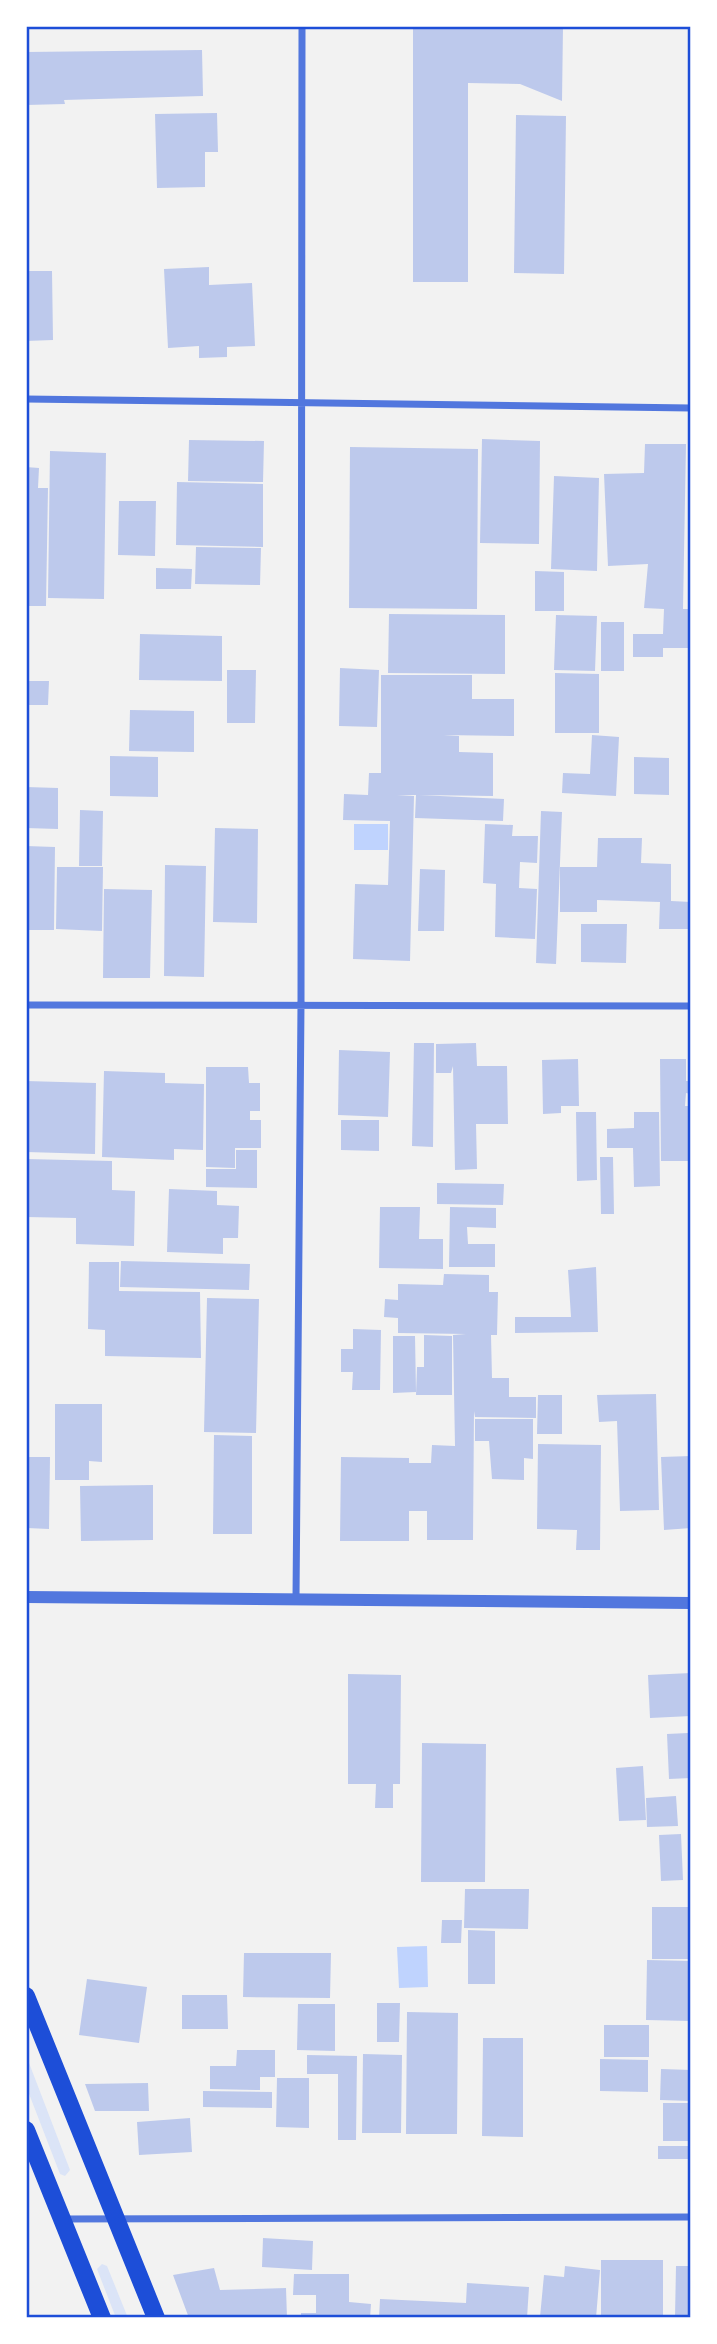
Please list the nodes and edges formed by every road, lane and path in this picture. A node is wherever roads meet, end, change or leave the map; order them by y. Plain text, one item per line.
1 (302, 26) edge
2 (26, 399) edge
3 (302, 403) junction
4 (691, 408) edge
5 (301, 1004) junction
6 (26, 1005) edge
7 (691, 1006) edge
8 (26, 1598) edge
9 (296, 1599) junction
10 (691, 1603) edge
11 (26, 1996) edge
12 (26, 2130) edge
13 (691, 2217) edge
14 (116, 2218) junction
15 (62, 2219) junction
16 (102, 2318) edge
17 (156, 2318) edge

1 - 3 street
2 - 3 street
3 - 4 street
3 - 5 street
5 - 6 street
5 - 7 street
5 - 9 street
8 - 9 street
9 - 10 street
11 - 14 main road
12 - 15 main road
13 - 14 street
14 - 15 street
14 - 17 main road
15 - 16 main road

